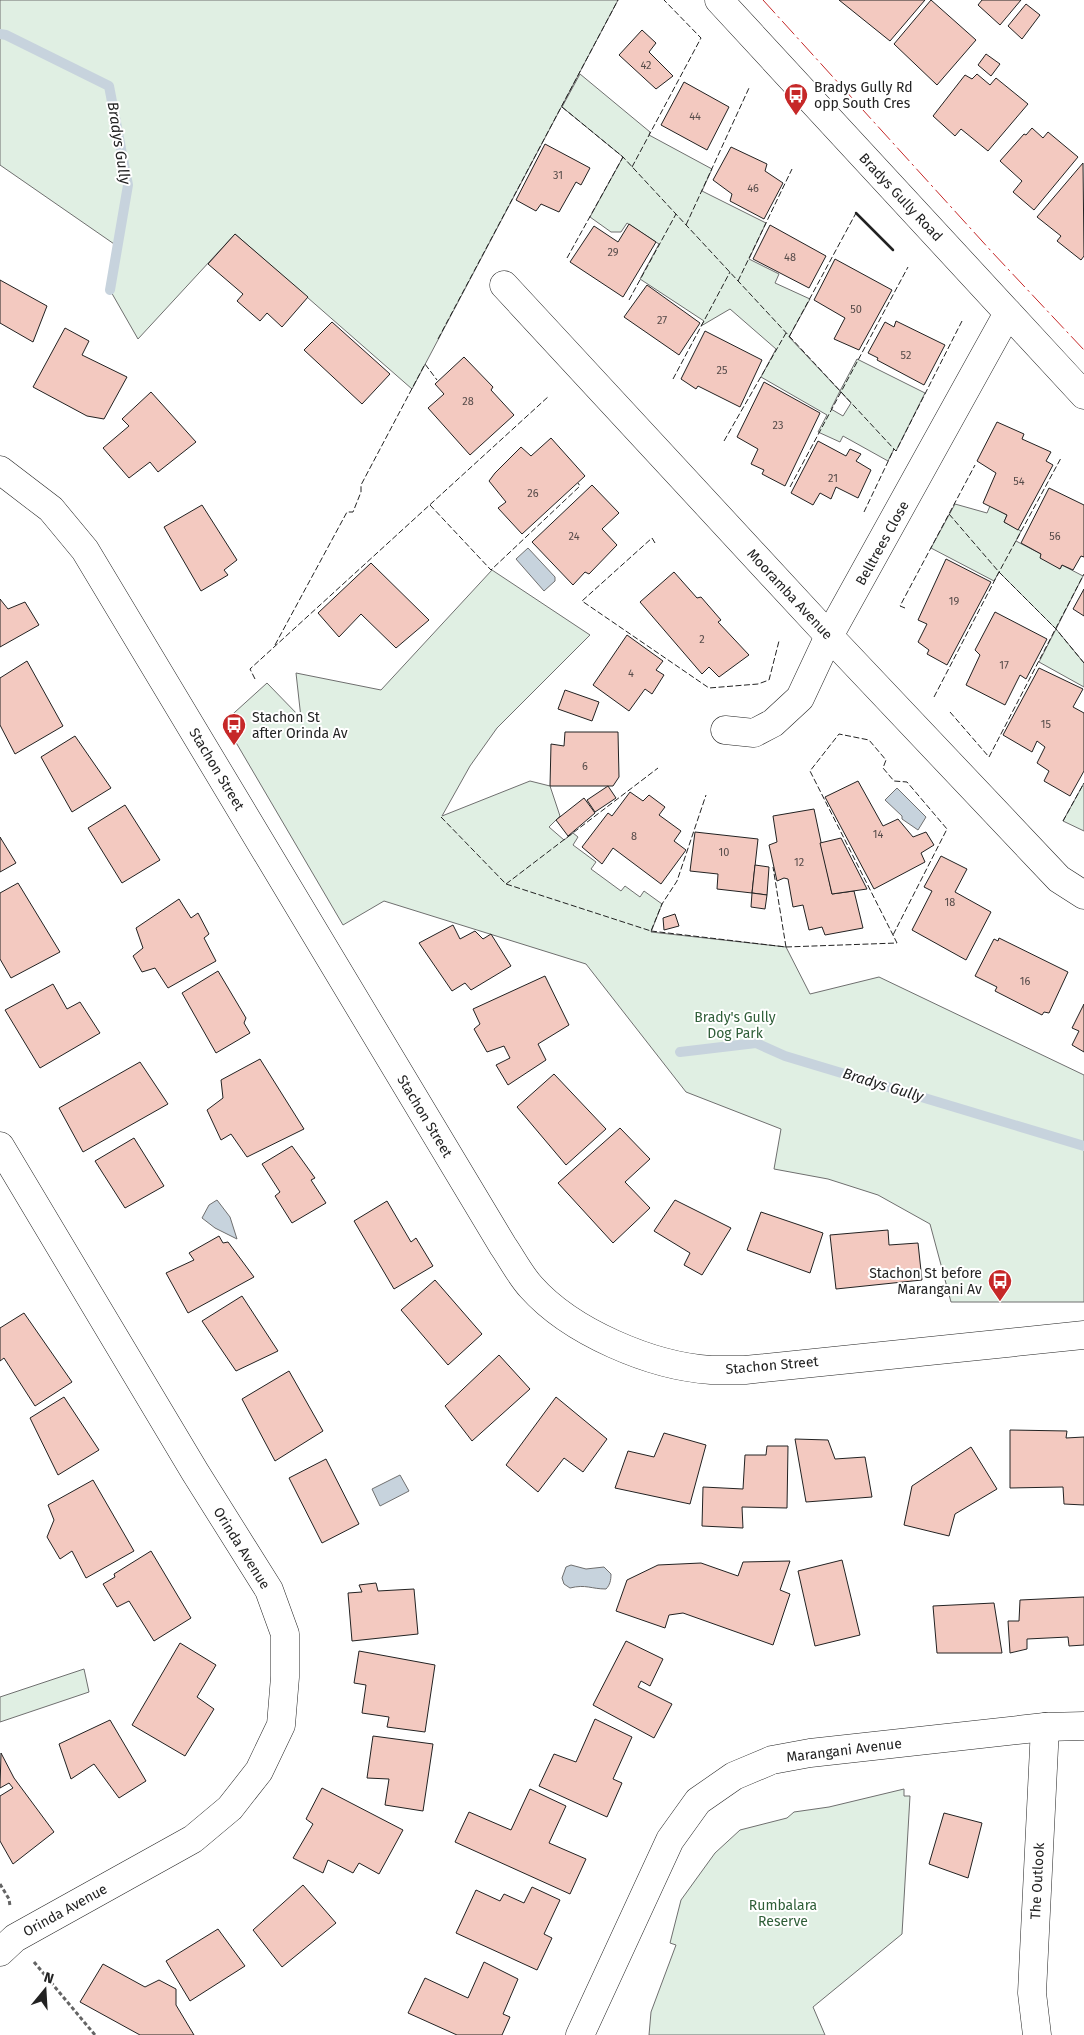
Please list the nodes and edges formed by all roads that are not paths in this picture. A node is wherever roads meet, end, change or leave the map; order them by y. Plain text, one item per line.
1 (718, 0) edge
2 (504, 284) dead end
3 (1008, 313) junction
4 (1084, 395) edge
5 (0, 470) edge
6 (829, 636) junction
7 (725, 730) dead end
8 (1084, 895) edge
9 (0, 1146) edge
10 (1084, 1335) edge
11 (1084, 1726) edge
12 (1045, 1727) junction
13 (7, 1945) edge
14 (580, 2035) edge
15 (1037, 2035) edge

1 - 3 street, Bradys Gully Road
2 - 6 street, Mooramba Avenue
3 - 4 street, Bradys Gully Road
3 - 6 street, Belltrees Close
5 - 10 street, Stachon Street
6 - 7 street, Belltrees Close
6 - 8 street, Mooramba Avenue
9 - 13 street, Orinda Avenue
11 - 12 street, Marangani Avenue
12 - 14 street, Marangani Avenue
12 - 15 street, The Outlook

